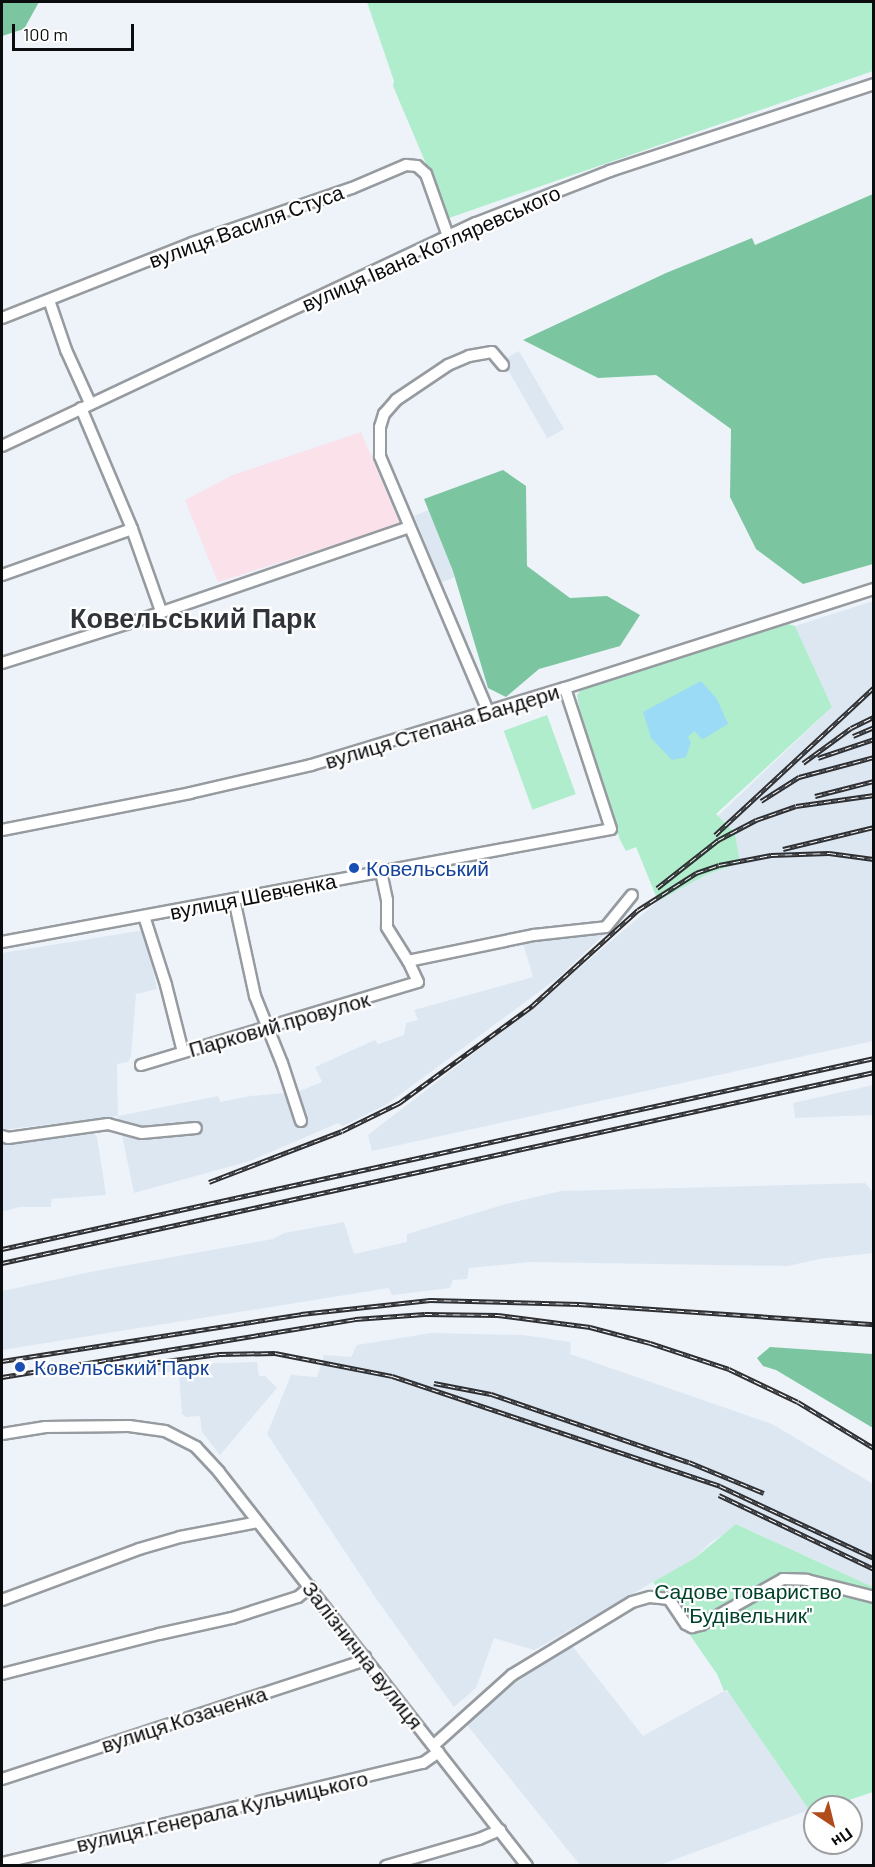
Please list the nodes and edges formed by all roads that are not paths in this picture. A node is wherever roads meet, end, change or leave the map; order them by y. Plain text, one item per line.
1 (873, 84) edge
2 (448, 236) junction
3 (49, 300) junction
4 (2, 318) edge
5 (503, 365) dead end
6 (86, 406) junction
7 (2, 446) edge
8 (409, 527) junction
9 (132, 529) junction
10 (2, 575) edge
11 (873, 589) edge
12 (161, 611) junction
13 (2, 663) edge
14 (565, 688) junction
15 (488, 711) junction
16 (2, 830) edge
17 (381, 872) junction
18 (632, 895) dead end
19 (234, 899) junction
20 (144, 916) junction
21 (2, 942) edge
22 (408, 960) junction
23 (267, 1027) junction
24 (183, 1052) junction
25 (141, 1065) dead end
26 (300, 1121) dead end
27 (196, 1128) dead end
28 (2, 1136) edge
29 (2, 1434) edge
30 (258, 1522) junction
31 (310, 1587) junction
32 (873, 1597) edge
33 (2, 1600) edge
34 (365, 1657) junction
35 (2, 1674) edge
36 (437, 1749) junction
37 (2, 1779) edge
38 (500, 1830) junction
39 (2, 1863) edge
40 (386, 1866) edge
41 (527, 1866) edge

1 - 2 street, вулиця Івана Котляревського
2 - 3 street, вулиця Василя Стуса
2 - 6 street, вулиця Івана Котляревського
3 - 4 street, вулиця Василя Стуса
3 - 6 street
5 - 8 street
6 - 7 street, вулиця Івана Котляревського
6 - 9 street
8 - 12 street
8 - 15 street
9 - 10 street
9 - 12 street
11 - 14 street, вулиця Степана Бандери
12 - 13 street
14 - 15 street, вулиця Степана Бандери
14 - 17 street, вулиця Шевченка
15 - 16 street, вулиця Степана Бандери
17 - 19 street, вулиця Шевченка
17 - 22 street
18 - 22 street
19 - 20 street, вулиця Шевченка
19 - 23 street
20 - 21 street, вулиця Шевченка
20 - 24 street
22 - 23 street, Парковий провулок
23 - 24 street, Парковий провулок
23 - 26 street
24 - 25 street, Парковий провулок
27 - 28 street
29 - 30 street, Залізнична вулиця
30 - 31 street, Залізнична вулиця
30 - 33 street
31 - 34 street, Залізнична вулиця
31 - 35 street
32 - 36 street, вулиця Генерала Кульчицького
34 - 36 street, Залізнична вулиця
34 - 37 street, вулиця Козаченка
36 - 38 street, Залізнична вулиця
36 - 39 street, вулиця Генерала Кульчицького
38 - 40 street
38 - 41 street, Залізнична вулиця

